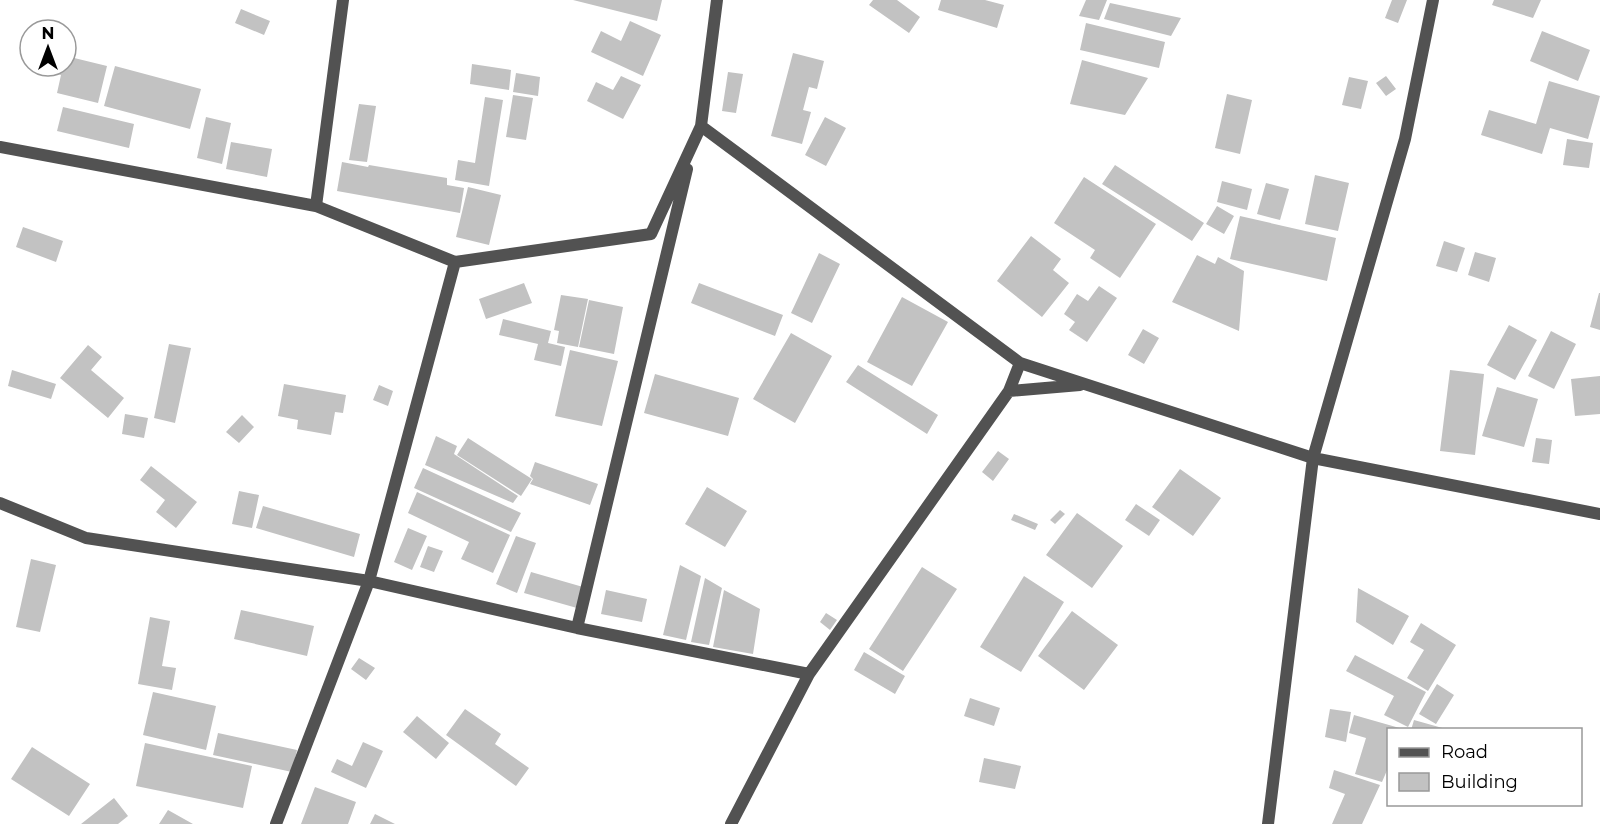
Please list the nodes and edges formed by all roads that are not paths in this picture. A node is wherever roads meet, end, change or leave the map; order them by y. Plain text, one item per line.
1 (343, 0) edge
2 (717, 0) edge
3 (1433, 0) edge
4 (701, 126) junction
5 (692, 144) junction
6 (0, 147) edge
7 (316, 206) junction
8 (455, 262) junction
9 (1020, 363) junction
10 (1086, 385) junction
11 (1009, 391) junction
12 (1313, 458) junction
13 (0, 503) edge
14 (1600, 514) edge
15 (369, 581) junction
16 (577, 628) junction
17 (809, 674) junction
18 (276, 824) edge
19 (731, 824) edge
20 (1268, 824) edge

1 - 7 street
2 - 4 street
3 - 12 street
4 - 5 street
4 - 9 street
5 - 8 street
5 - 16 street
6 - 7 street
7 - 8 street
8 - 15 street
9 - 10 street
9 - 11 street
10 - 11 street
10 - 12 street
11 - 17 street
12 - 14 street
12 - 20 street
13 - 15 street
15 - 16 street
15 - 18 street
16 - 17 street
17 - 19 street

